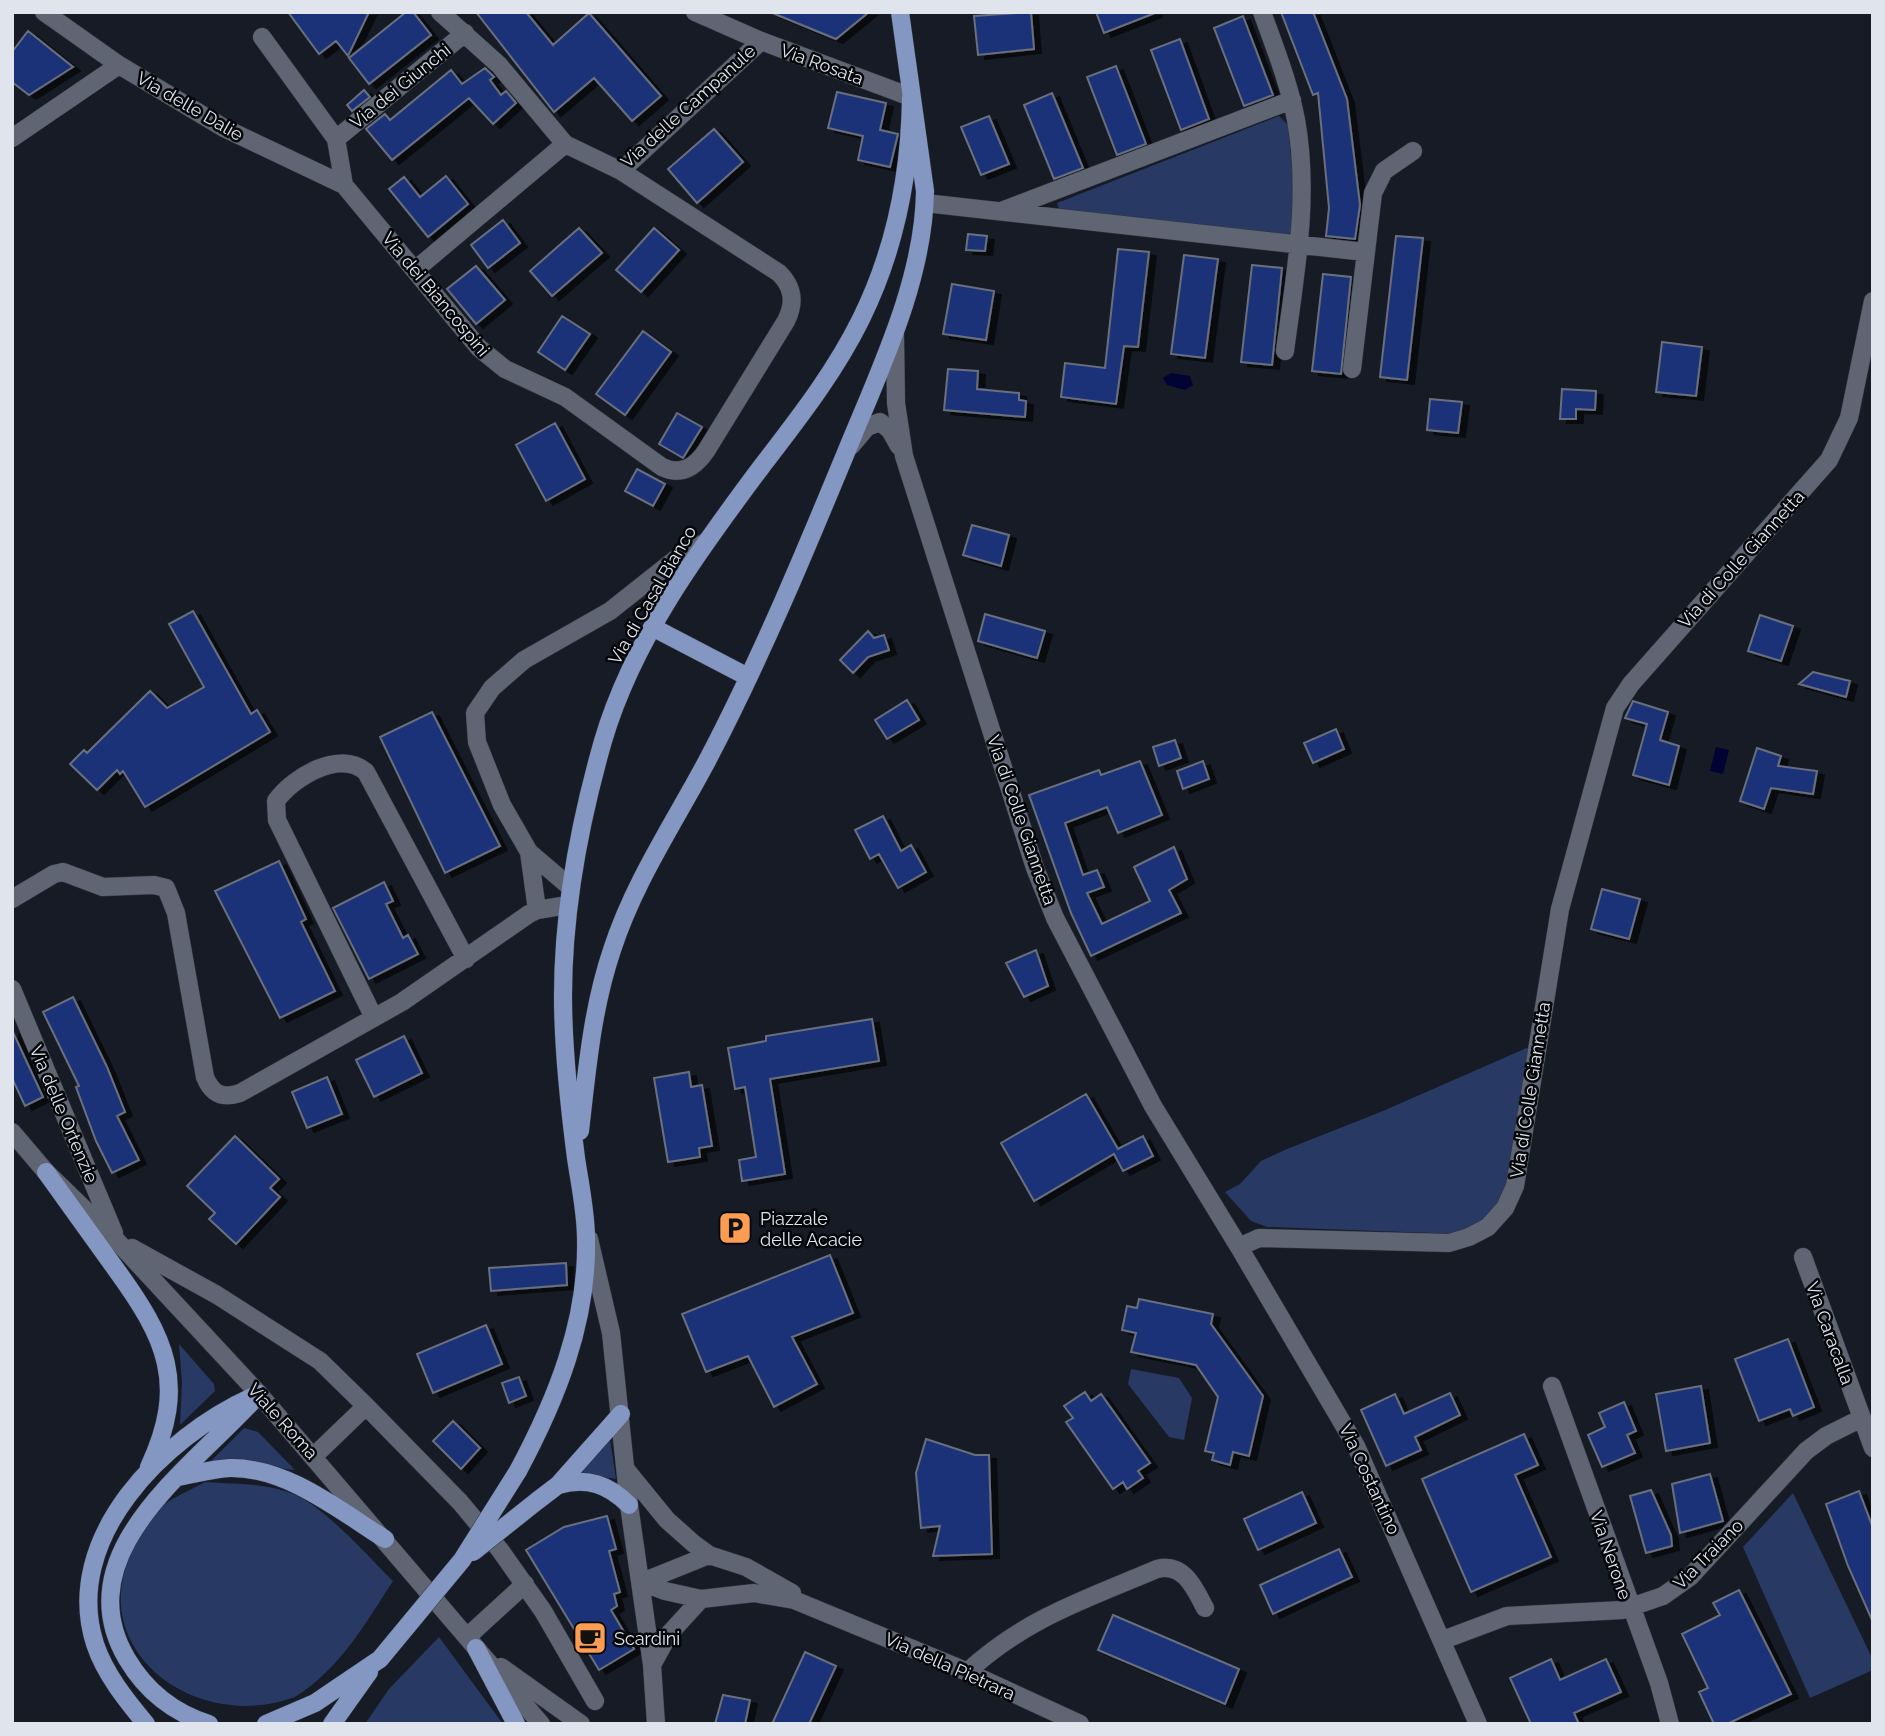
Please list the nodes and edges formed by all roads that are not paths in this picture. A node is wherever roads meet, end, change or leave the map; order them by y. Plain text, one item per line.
1 (44, 12) edge
2 (440, 12) edge
3 (695, 12) edge
4 (900, 12) edge
5 (1262, 12) edge
6 (465, 33) junction
7 (262, 37) dead end
8 (761, 41) junction
9 (119, 65) junction
10 (911, 97) junction
11 (1292, 100) junction
12 (12, 138) edge
13 (336, 139) junction
14 (565, 144) junction
15 (1413, 151) dead end
16 (621, 171) junction
17 (344, 184) junction
18 (925, 202) junction
19 (1001, 211) junction
20 (1298, 244) junction
21 (1365, 252) junction
22 (415, 270) junction
23 (1873, 301) edge
24 (895, 325) junction
25 (1285, 351) dead end
26 (1352, 369) dead end
27 (845, 454) junction
28 (904, 456) junction
29 (706, 542) junction
30 (653, 628) junction
31 (748, 677) junction
32 (529, 852) junction
33 (569, 896) junction
34 (12, 899) edge
35 (537, 910) junction
36 (466, 958) junction
37 (12, 989) edge
38 (374, 1018) junction
39 (12, 1132) edge
40 (576, 1159) junction
41 (46, 1172) junction
42 (586, 1226) junction
43 (116, 1240) junction
44 (1239, 1247) junction
45 (1803, 1257) dead end
46 (1552, 1386) dead end
47 (259, 1394) junction
48 (366, 1406) junction
49 (621, 1414) junction
50 (1860, 1419) junction
51 (1873, 1448) edge
52 (314, 1456) junction
53 (628, 1471) junction
54 (146, 1473) junction
55 (177, 1477) junction
56 (558, 1485) junction
57 (629, 1505) junction
58 (385, 1539) junction
59 (709, 1555) junction
60 (462, 1560) junction
61 (642, 1582) junction
62 (525, 1584) junction
63 (701, 1599) junction
64 (1205, 1608) dead end
65 (1630, 1608) junction
66 (819, 1609) junction
67 (1443, 1640) junction
68 (471, 1643) junction
69 (380, 1659) junction
70 (652, 1665) junction
71 (967, 1672) junction
72 (364, 1679) junction
73 (595, 1700) dead end
74 (541, 1723) edge
75 (146, 1724) edge
76 (209, 1724) edge
77 (266, 1724) edge
78 (332, 1724) edge
79 (346, 1724) edge
80 (516, 1724) edge
81 (580, 1724) edge
82 (656, 1724) edge
83 (1080, 1724) edge
84 (1478, 1724) edge
85 (1670, 1724) edge

1 - 9 street, Via delle Dalie
2 - 6 street
3 - 8 street, Via Rosata
4 - 10 main road, Via di Casal Bianco
5 - 11 street
6 - 13 street, Via dei Giunchi
6 - 14 street
7 - 13 street, Via dei Biancospini
8 - 10 street, Via Rosata
8 - 16 street, Via delle Campanule
9 - 12 street
9 - 17 street, Via delle Dalie
10 - 18 main road, Via di Casal Bianco
10 - 29 main road, Via di Casal Bianco
11 - 19 street
11 - 20 street
13 - 17 street, Via dei Biancospini
14 - 16 street, Via delle Campanule
14 - 22 street
15 - 21 street
16 - 22 street, Via dei Biancospini
17 - 22 street, Via dei Biancospini
18 - 19 street
18 - 24 main road, Via di Casal Bianco
19 - 20 street
20 - 21 street
20 - 25 street
21 - 26 street
23 - 44 street, Via di Colle Giannetta
24 - 27 main road, Via di Casal Bianco
24 - 28 street, Via di Colle Giannetta
27 - 28 street, Via di Colle Giannetta
27 - 31 main road, Via di Casal Bianco
28 - 44 street, Via di Colle Giannetta
29 - 30 main road, Via di Casal Bianco
29 - 32 street
30 - 31 main road
30 - 33 main road, Via di Casal Bianco
31 - 40 main road, Via di Casal Bianco
32 - 33 street
32 - 35 street
33 - 35 street
33 - 40 main road, Via di Casal Bianco
34 - 38 street
35 - 36 street
36 - 38 street
36 - 38 street
37 - 43 street, Via delle Ortenzie
39 - 41 street, Viale Roma
40 - 42 main road, Via di Casal Bianco
41 - 43 street, Viale Roma
41 - 54 main road
42 - 49 street
42 - 60 main road, Via di Casal Bianco, bridge
43 - 47 street, Viale Roma
43 - 48 street
44 - 67 street, Via Costantino
45 - 50 street, Via Caracalla
46 - 65 street, Via Nerone
47 - 52 street, Viale Roma
47 - 54 main road
47 - 55 main road
48 - 52 street
48 - 62 street
49 - 53 street
49 - 56 main road
50 - 51 street, Via Caracalla
50 - 65 street, Via Traiano
52 - 58 street, Viale Roma
53 - 57 street
53 - 59 street
54 - 75 main road
55 - 58 main road
55 - 76 main road
56 - 57 main road
56 - 60 main road, bridge
57 - 61 street
58 - 68 street, Viale Roma
59 - 61 street
59 - 66 street
60 - 69 main road, bridge
61 - 63 street
61 - 70 street
62 - 68 street
62 - 73 street
63 - 66 street
63 - 70 street
64 - 71 street
65 - 67 street, Via Traiano
65 - 85 street, Via Nerone
66 - 71 street, Via della Pietrara
67 - 84 street, Via Costantino
68 - 74 street, Viale Roma
68 - 80 main road
68 - 81 street
69 - 72 main road
69 - 77 main road
70 - 82 street
71 - 83 street, Via della Pietrara
72 - 78 main road
72 - 79 main road

